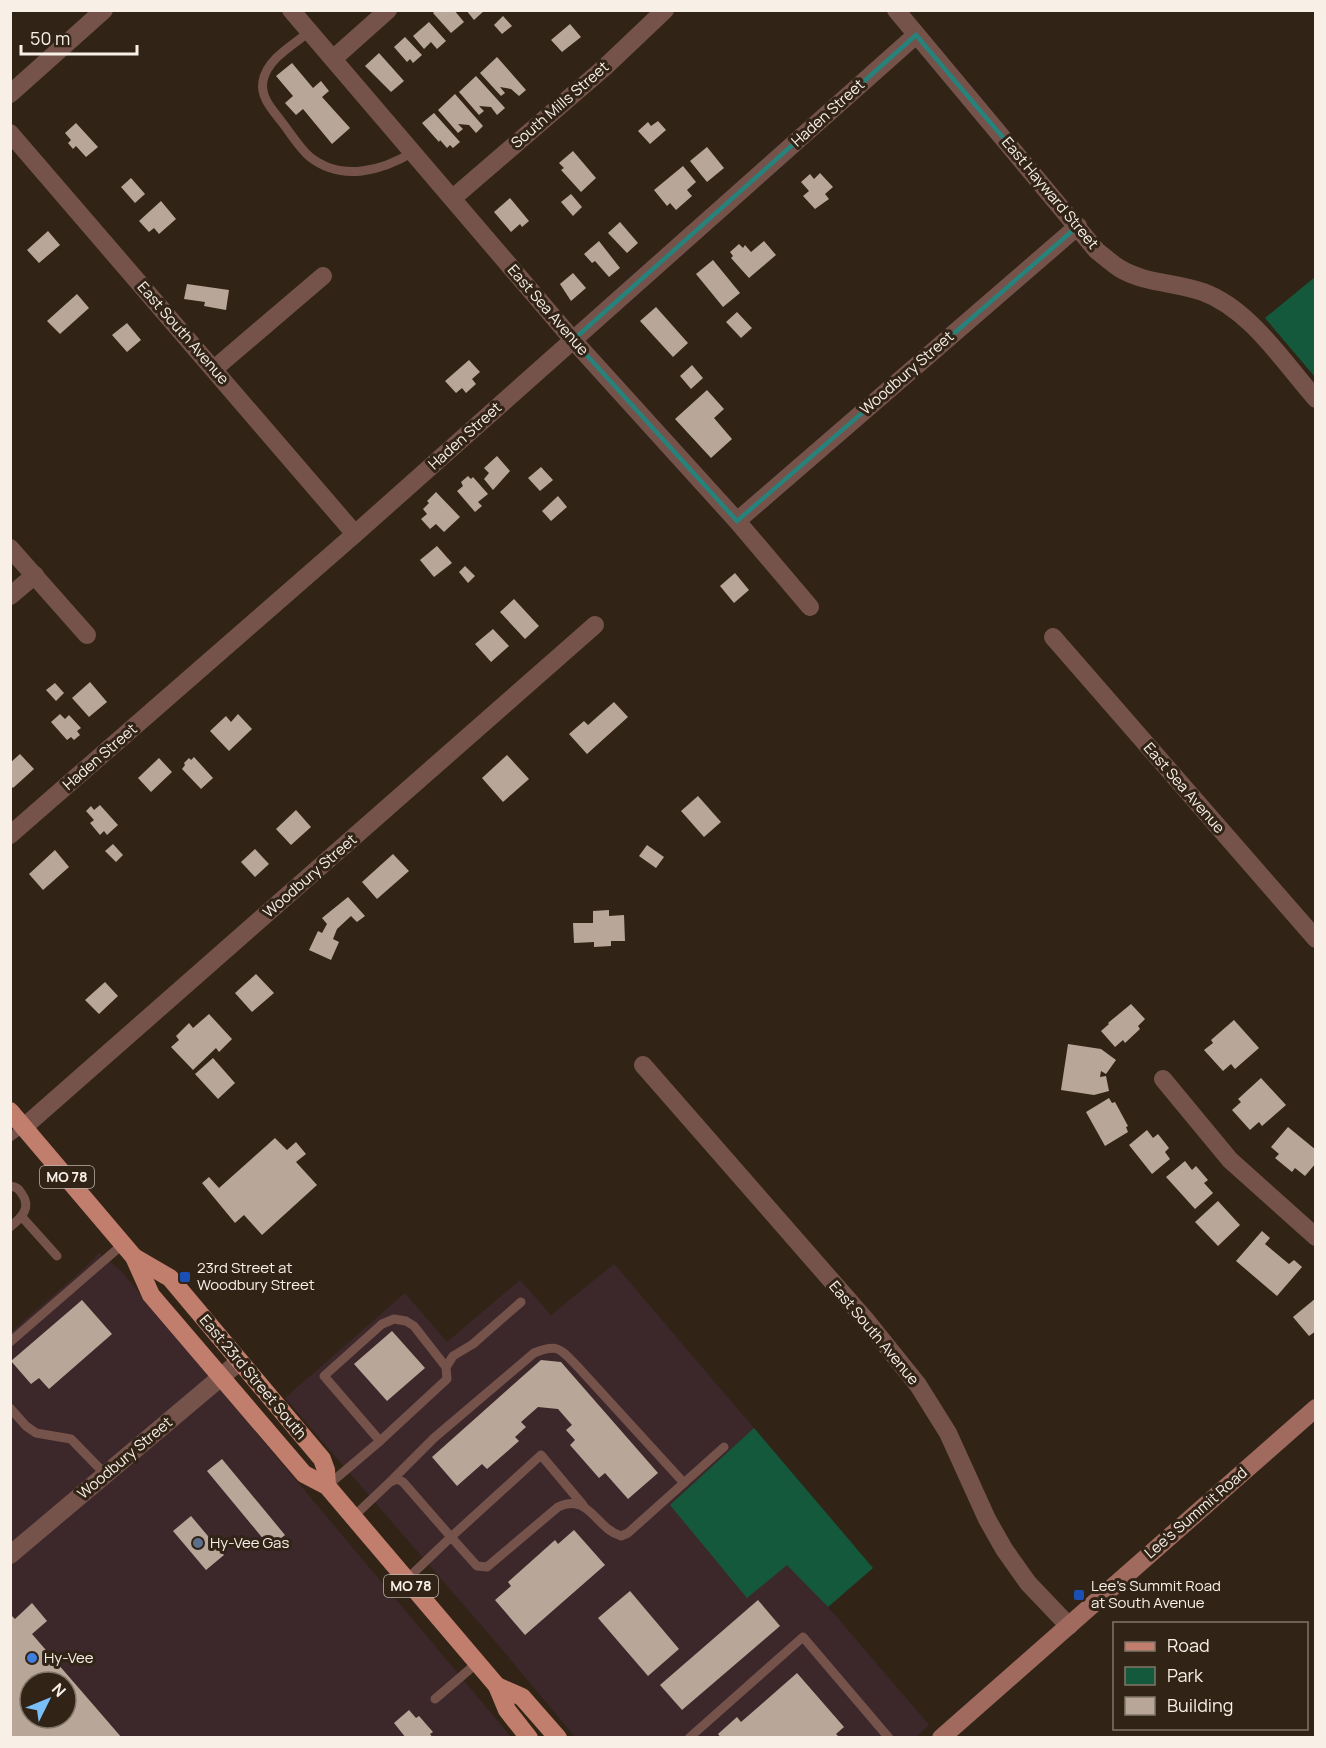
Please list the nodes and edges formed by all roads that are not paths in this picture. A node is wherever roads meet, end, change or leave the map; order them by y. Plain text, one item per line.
1 (104, 10) edge
2 (291, 10) edge
3 (388, 10) edge
4 (665, 10) edge
5 (896, 10) edge
6 (309, 32) junction
7 (916, 35) junction
8 (333, 59) junction
9 (10, 94) edge
10 (10, 133) edge
11 (413, 152) junction
12 (453, 198) junction
13 (1077, 226) junction
14 (322, 276) dead end
15 (573, 340) junction
16 (214, 369) junction
17 (1316, 399) edge
18 (737, 521) junction
19 (355, 534) junction
20 (10, 548) edge
21 (35, 575) junction
22 (10, 596) edge
23 (810, 607) dead end
24 (595, 625) dead end
25 (87, 635) dead end
26 (1053, 637) dead end
27 (10, 835) edge
28 (1316, 939) edge
29 (643, 1065) dead end
30 (1163, 1079) dead end
31 (10, 1110) edge
32 (17, 1132) edge
33 (10, 1186) edge
34 (21, 1217) junction
35 (10, 1227) edge
36 (1316, 1237) edge
37 (129, 1250) junction
38 (57, 1256) dead end
39 (521, 1302) dead end
40 (10, 1342) edge
41 (240, 1361) junction
42 (446, 1367) junction
43 (221, 1378) junction
44 (10, 1408) edge
45 (1316, 1408) edge
46 (380, 1441) junction
47 (724, 1447) dead end
48 (106, 1475) junction
49 (390, 1482) junction
50 (684, 1483) junction
51 (327, 1486) junction
52 (583, 1505) junction
53 (352, 1517) junction
54 (451, 1537) junction
55 (10, 1555) edge
56 (406, 1580) junction
57 (1068, 1626) junction
58 (477, 1663) junction
59 (497, 1686) junction
60 (435, 1699) dead end
61 (530, 1737) edge
62 (558, 1737) edge
63 (690, 1737) edge
64 (890, 1737) edge
65 (941, 1737) edge

1 - 9 street
2 - 6 street, East Sea Avenue
3 - 8 street
4 - 12 street, South Mills Street
5 - 7 street, East Hayward Street
6 - 8 street, East Sea Avenue
6 - 11 lane
7 - 13 street, East Hayward Street
7 - 15 street, Haden Street
8 - 11 street, East Sea Avenue
10 - 16 street, East South Avenue
11 - 12 street, East Sea Avenue
12 - 15 street, East Sea Avenue
13 - 17 street, East Hayward Street
13 - 18 street, Woodbury Street
14 - 16 street
15 - 18 street, East Sea Avenue
15 - 19 street, Haden Street
16 - 19 street, East South Avenue
18 - 23 street, East Sea Avenue
19 - 27 street, Haden Street
20 - 21 street
21 - 22 street
21 - 25 street
24 - 32 street, Woodbury Street
26 - 28 street, East Sea Avenue
29 - 57 street, East South Avenue
30 - 36 street
31 - 32 main road, East 23rd Street South / MO 78
32 - 37 main road, East 23rd Street South / MO 78
33 - 34 lane
34 - 35 lane
34 - 38 lane
37 - 40 lane
37 - 41 main road, East 23rd Street South / MO 78
37 - 43 main road, East 23rd Street South / MO 78
39 - 42 lane
41 - 43 street, Woodbury Street
41 - 51 main road, East 23rd Street South / MO 78
42 - 46 lane
42 - 46 lane
43 - 48 street, Woodbury Street
43 - 51 main road, East 23rd Street South / MO 78
44 - 48 lane
45 - 57 main road, Lee's Summit Road
46 - 51 lane
47 - 50 lane
48 - 55 street, Woodbury Street
49 - 50 lane
49 - 53 lane
49 - 54 lane
50 - 52 lane
51 - 53 main road, East 23rd Street South / MO 78
52 - 54 lane
52 - 54 lane
53 - 56 main road, East 23rd Street South / MO 78
54 - 56 lane
56 - 58 main road, East 23rd Street South / MO 78
57 - 65 main road, Lee's Summit Road
58 - 59 main road, East 23rd Street South / MO 78
58 - 60 lane
59 - 61 main road, East 23rd Street South / MO 78
59 - 62 main road, East 23rd Street South / MO 78
63 - 64 lane

